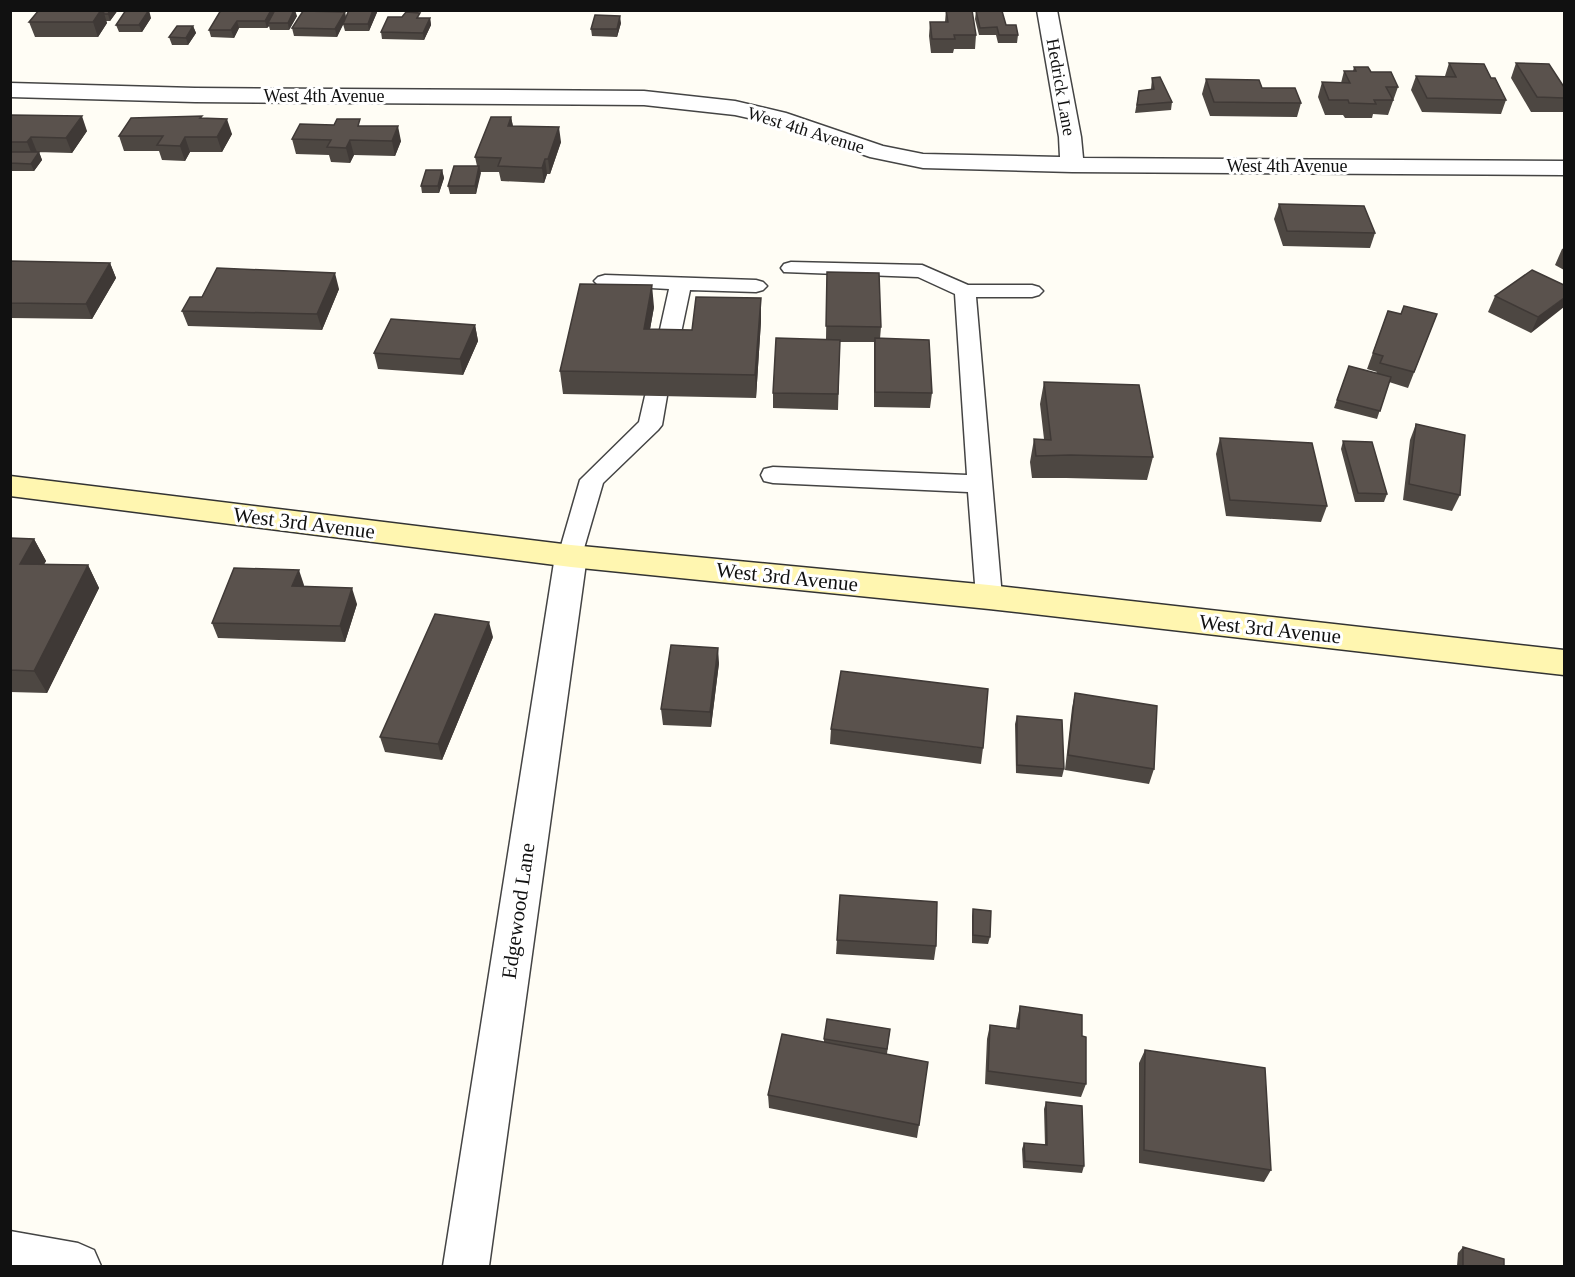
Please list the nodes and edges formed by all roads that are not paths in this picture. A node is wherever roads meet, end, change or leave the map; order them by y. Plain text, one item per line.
1 (1047, 10) edge
2 (10, 90) edge
3 (1072, 165) junction
4 (1564, 168) edge
5 (790, 268) dead end
6 (605, 281) dead end
7 (681, 284) junction
8 (756, 286) dead end
9 (965, 291) junction
10 (1032, 291) dead end
11 (666, 352) edge
12 (656, 396) edge
13 (773, 475) dead end
14 (981, 484) junction
15 (10, 486) edge
16 (571, 556) junction
17 (989, 597) junction
18 (1564, 663) edge
19 (10, 1254) edge
20 (78, 1266) edge
21 (466, 1266) edge

1 - 3 street, Hedrick Lane
2 - 3 street, West 4th Avenue
3 - 4 street, West 4th Avenue
5 - 9 lane
6 - 7 lane
7 - 8 lane
7 - 11 lane
9 - 10 lane
9 - 14 lane
12 - 16 lane
13 - 14 lane
14 - 17 lane
15 - 16 street, West 3rd Avenue
16 - 17 street, West 3rd Avenue
16 - 21 street, Edgewood Lane
17 - 18 street, West 3rd Avenue
19 - 20 street

